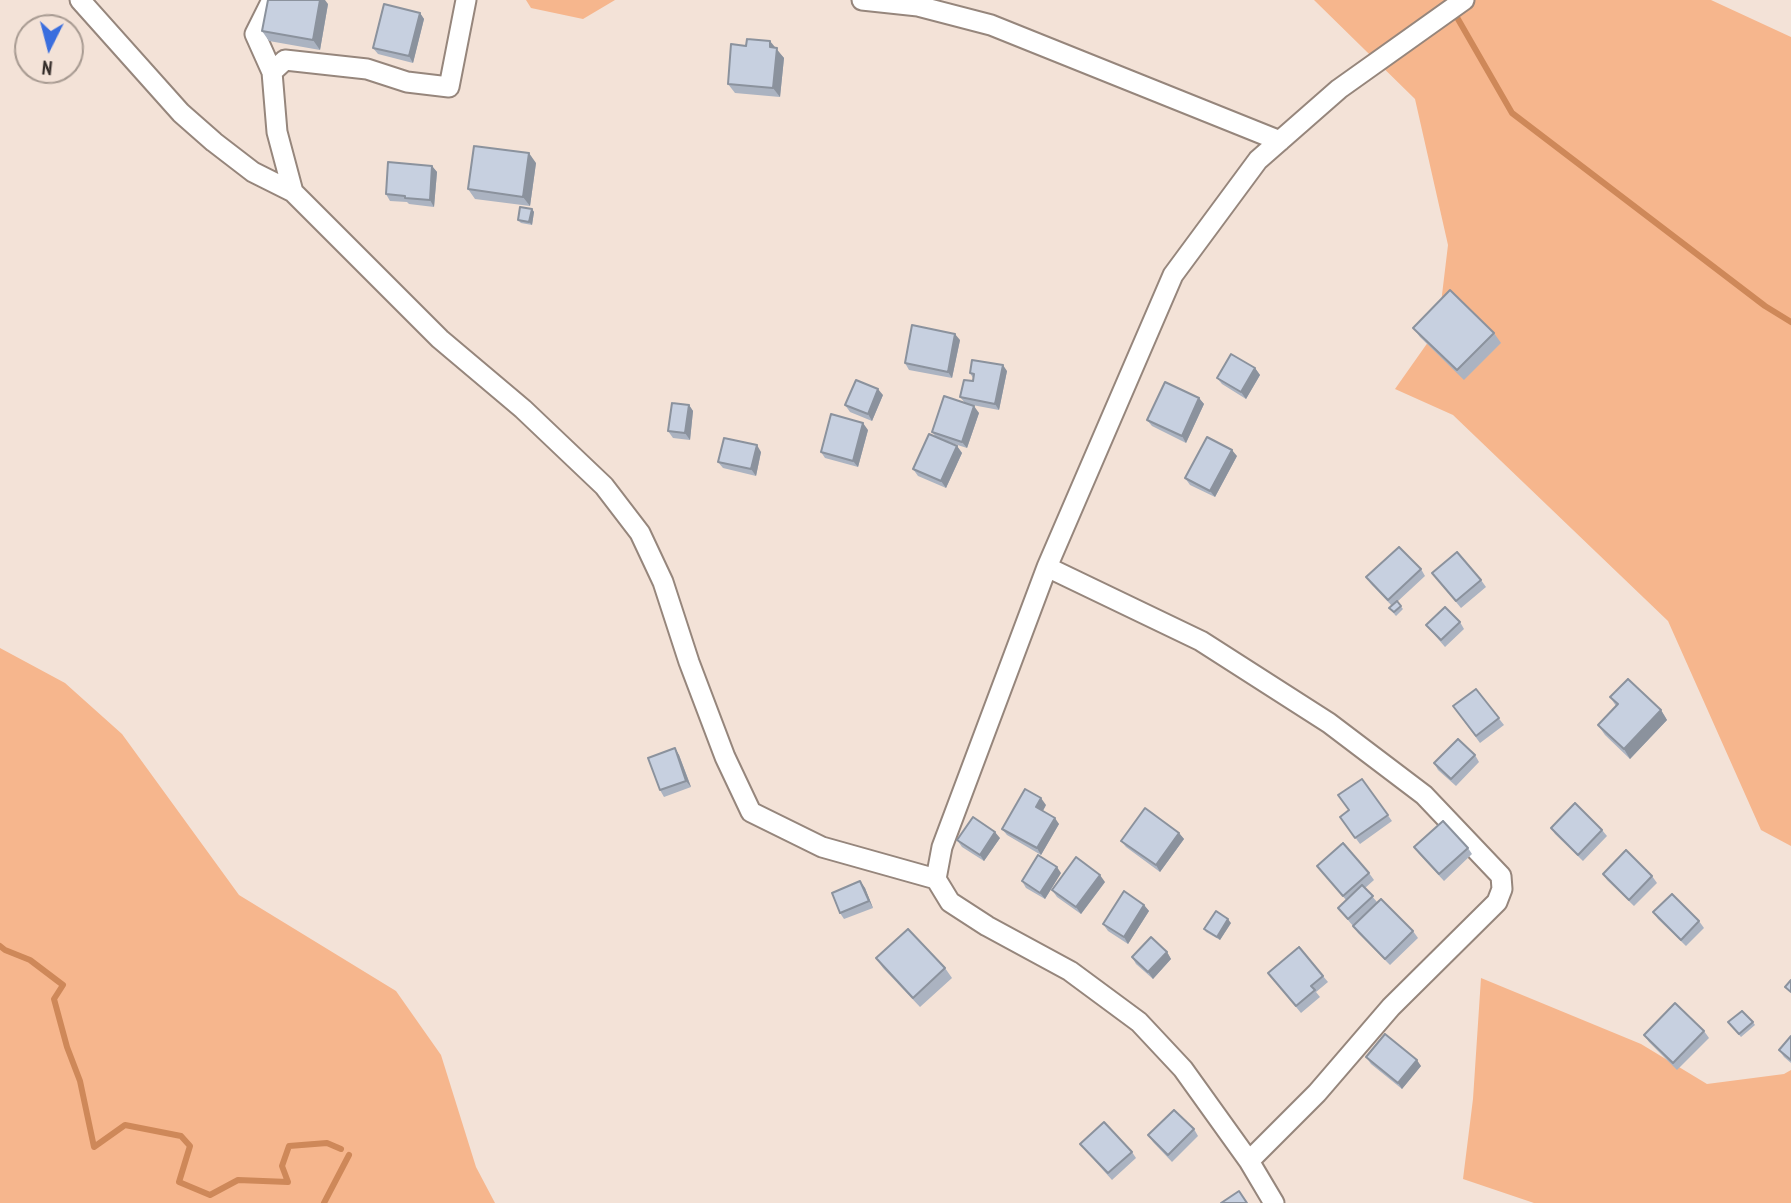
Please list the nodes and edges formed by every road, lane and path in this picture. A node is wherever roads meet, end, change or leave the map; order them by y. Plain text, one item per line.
1 (80, 0) edge
2 (272, 0) edge
3 (466, 0) edge
4 (862, 0) edge
5 (1464, 0) edge
6 (272, 72) junction
7 (1280, 141) junction
8 (293, 192) junction
9 (1047, 567) junction
10 (936, 879) junction
11 (1249, 1161) junction
12 (1274, 1203) edge

1 - 8 street
2 - 6 street
3 - 6 street
4 - 7 street
5 - 7 street
6 - 8 street
7 - 9 street
8 - 10 street
9 - 10 street
9 - 11 street
10 - 11 street
11 - 12 street

